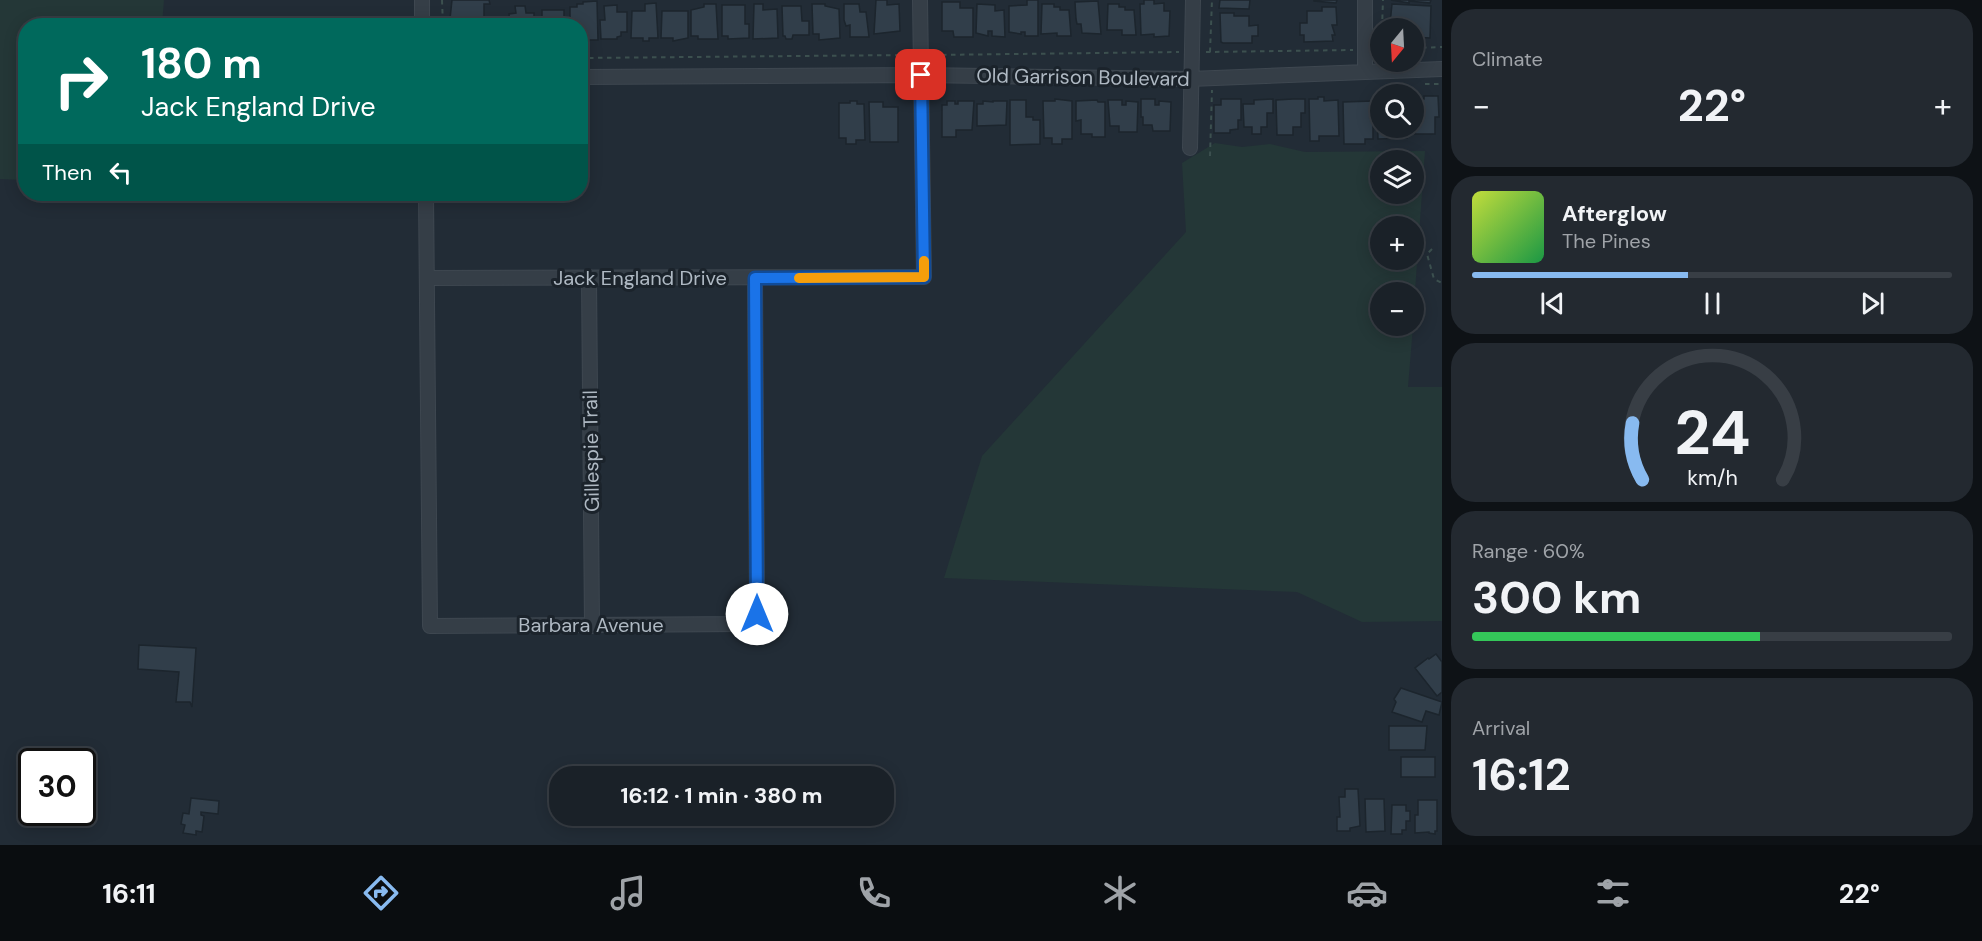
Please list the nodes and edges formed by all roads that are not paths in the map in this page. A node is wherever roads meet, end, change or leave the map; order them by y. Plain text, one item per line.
1 (422, 0) edge
2 (920, 0) edge
3 (1193, 0) edge
4 (1365, 0) edge
5 (423, 18) edge
6 (1442, 69) edge
7 (1365, 72) junction
8 (921, 75) junction
9 (588, 77) edge
10 (1190, 79) junction
11 (1190, 148) dead end
12 (426, 201) edge
13 (589, 277) junction
14 (427, 278) junction
15 (755, 278) junction
16 (592, 626) junction

1 - 5 street
2 - 8 street
3 - 10 street
4 - 7 street
6 - 7 street, Old Garrison Boulevard
7 - 10 street, Old Garrison Boulevard
8 - 9 street, Old Garrison Boulevard
8 - 10 street, Old Garrison Boulevard
8 - 15 street, Jack England Drive
10 - 11 street
12 - 14 street
13 - 14 street, Jack England Drive
13 - 15 street, Jack England Drive
13 - 16 street, Gillespie Trail
14 - 16 street, Barbara Avenue
15 - 16 street, Barbara Avenue

